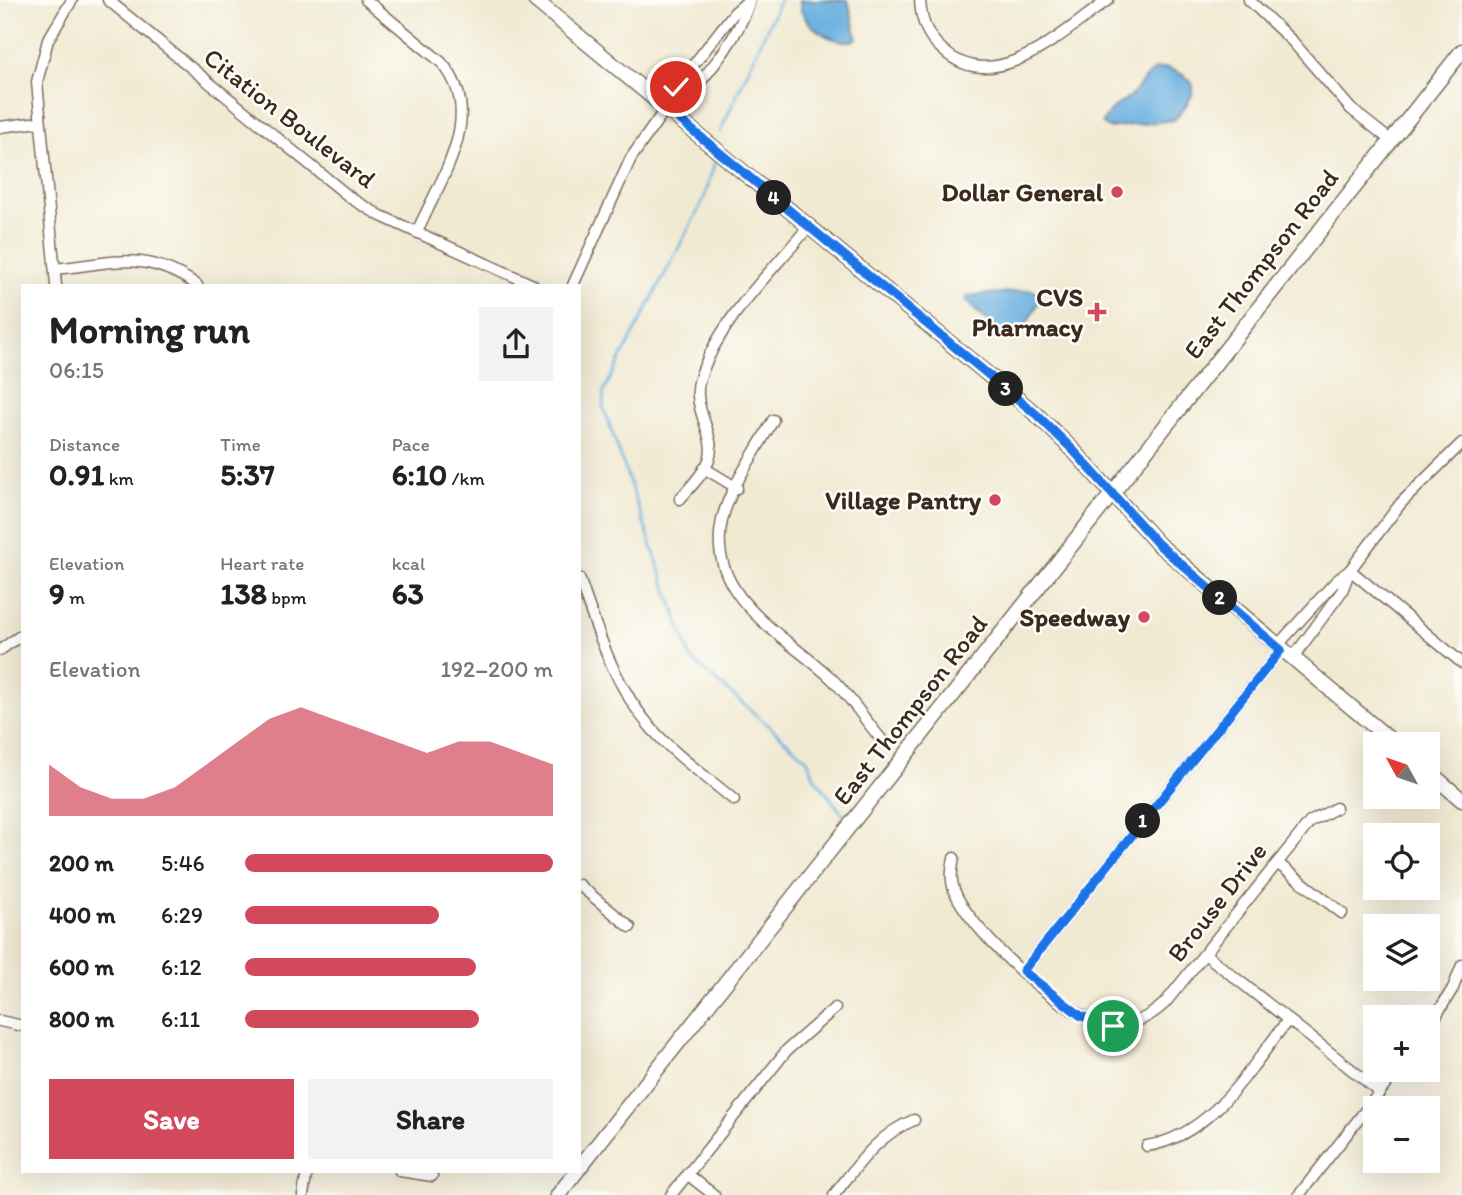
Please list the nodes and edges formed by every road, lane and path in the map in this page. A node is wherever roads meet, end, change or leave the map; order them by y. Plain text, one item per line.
1 (72, 0) edge
2 (108, 0) edge
3 (366, 0) edge
4 (535, 0) edge
5 (749, 0) edge
6 (920, 0) edge
7 (1108, 0) edge
8 (1256, 2) edge
9 (1462, 51) edge
10 (667, 109) junction
11 (39, 122) junction
12 (0, 127) edge
13 (1390, 140) junction
14 (809, 226) junction
15 (417, 232) junction
16 (55, 268) junction
17 (56, 284) edge
18 (195, 284) edge
19 (531, 284) edge
20 (573, 284) edge
21 (773, 420) dead end
22 (1462, 443) edge
23 (704, 468) junction
24 (737, 488) junction
25 (1112, 495) junction
26 (680, 499) dead end
27 (1350, 570) junction
28 (583, 599) edge
29 (21, 635) edge
30 (0, 650) edge
31 (1283, 652) junction
32 (1462, 663) edge
33 (1380, 732) edge
34 (881, 739) dead end
35 (1440, 781) edge
36 (734, 800) dead end
37 (1462, 800) edge
38 (1336, 808) dead end
39 (954, 858) dead end
40 (1277, 863) junction
41 (581, 887) edge
42 (1342, 913) dead end
43 (630, 927) dead end
44 (1205, 954) junction
45 (1462, 965) edge
46 (1023, 971) junction
47 (835, 1008) dead end
48 (1440, 1009) edge
49 (1288, 1020) junction
50 (0, 1021) edge
51 (21, 1026) edge
52 (1388, 1082) edge
53 (1380, 1092) junction
54 (914, 1120) dead end
55 (1147, 1146) dead end
56 (581, 1165) edge
57 (307, 1173) edge
58 (413, 1173) edge
59 (575, 1173) edge
60 (688, 1174) junction
61 (432, 1176) dead end
62 (303, 1195) edge
63 (558, 1195) edge
64 (671, 1195) edge
65 (714, 1195) edge
66 (834, 1195) edge
67 (1299, 1195) edge

1 - 11 street
2 - 15 street, Citation Boulevard
3 - 15 street
4 - 10 main road
5 - 10 street
6 - 7 street
8 - 13 street
9 - 13 main road, East Thompson Road
10 - 14 main road
10 - 20 street
11 - 12 street
11 - 16 street
13 - 25 main road, East Thompson Road
14 - 23 street
14 - 25 main road
15 - 19 street, Citation Boulevard
16 - 17 street
16 - 18 street
21 - 24 street
22 - 27 street
23 - 24 street
23 - 26 street
24 - 34 street
25 - 31 main road
25 - 56 main road, East Thompson Road
27 - 31 street
27 - 31 street
27 - 32 street
28 - 36 street
29 - 30 street
31 - 33 main road
31 - 46 street
35 - 37 main road
38 - 40 street, Brouse Drive
39 - 46 street
40 - 42 street
40 - 44 street, Brouse Drive
41 - 43 street
44 - 46 street, Brouse Drive
44 - 49 street
45 - 48 street
47 - 60 street
49 - 53 street
49 - 55 street
50 - 51 street
52 - 53 street
53 - 67 street
54 - 66 street
57 - 62 street
58 - 61 street
59 - 63 main road, East Thompson Road
60 - 64 street
60 - 65 street

